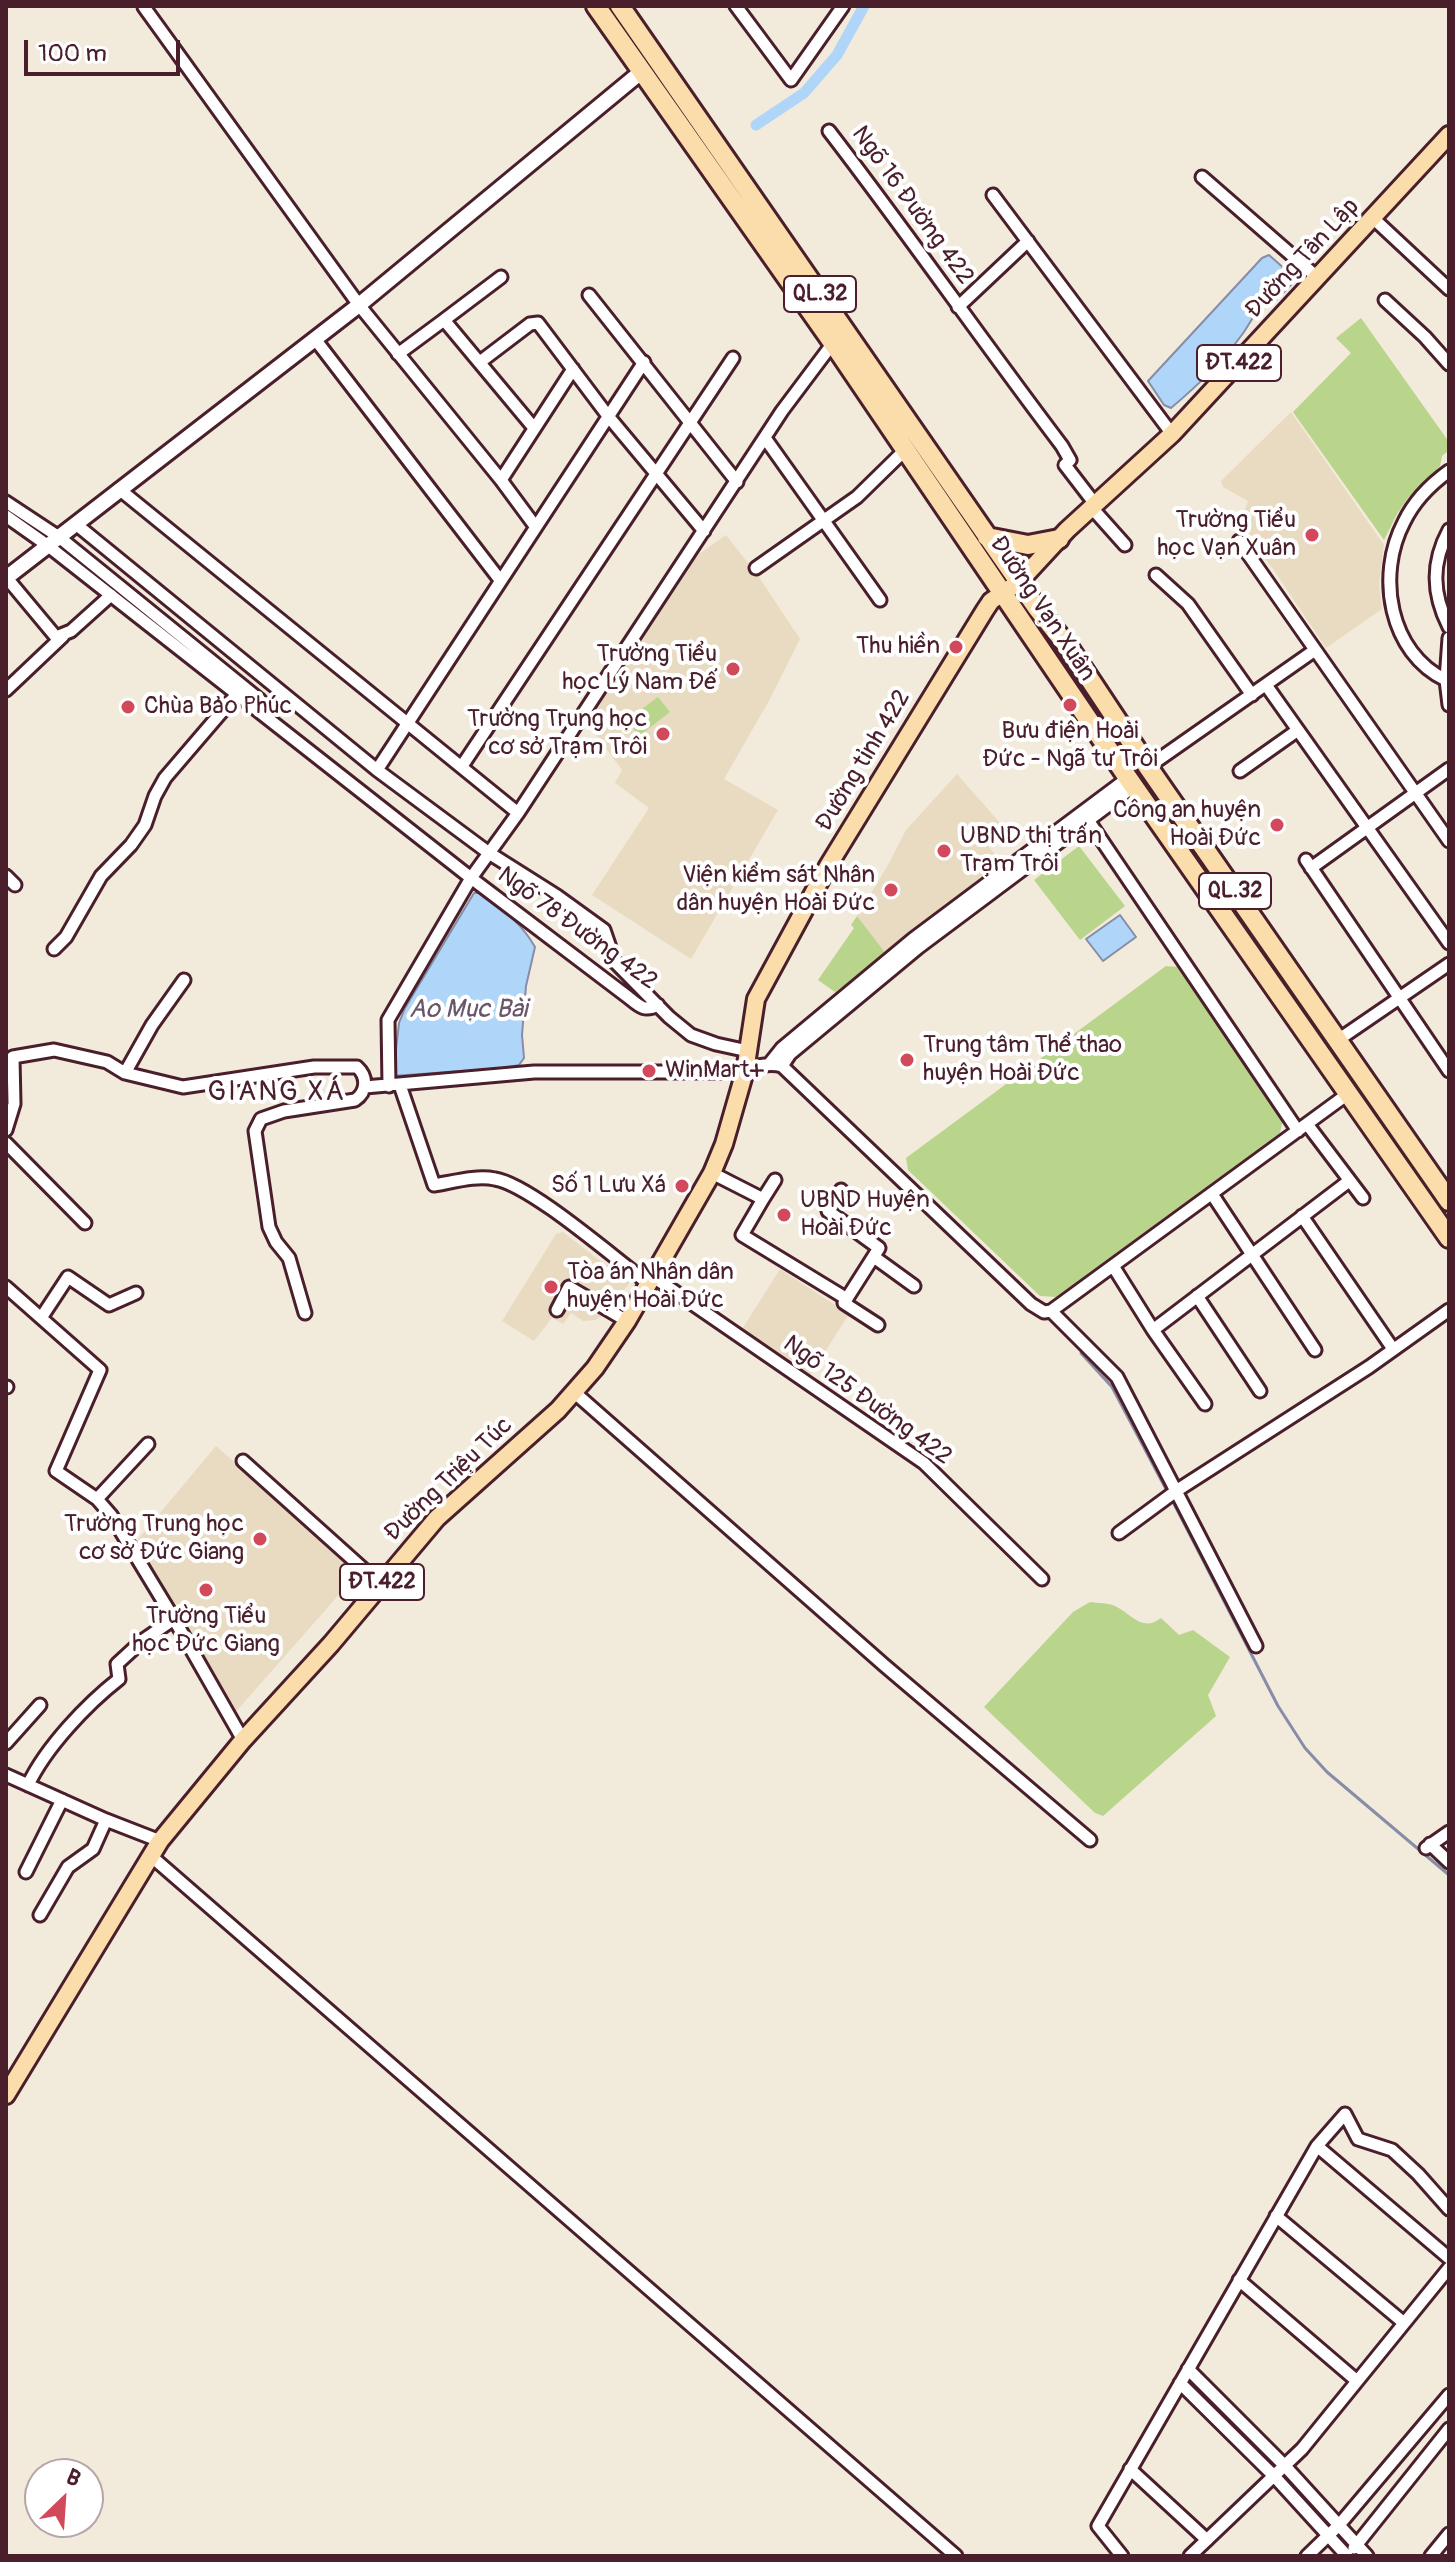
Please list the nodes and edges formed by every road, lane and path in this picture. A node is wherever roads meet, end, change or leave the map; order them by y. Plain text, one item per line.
1 (596, 6) edge
2 (620, 6) edge
3 (736, 6) edge
4 (144, 7) edge
5 (841, 8) edge
6 (641, 72) junction
7 (829, 131) dead end
8 (1449, 135) edge
9 (1202, 177) dead end
10 (747, 188) junction
11 (993, 195) dead end
12 (730, 198) junction
13 (1374, 219) junction
14 (1028, 241) junction
15 (501, 277) dead end
16 (1318, 278) junction
17 (1449, 289) edge
18 (589, 295) dead end
19 (1385, 300) dead end
20 (359, 305) junction
21 (958, 307) junction
22 (444, 320) junction
23 (315, 339) junction
24 (833, 343) junction
25 (398, 354) junction
26 (733, 358) dead end
27 (480, 362) junction
28 (644, 362) junction
29 (1449, 364) edge
30 (573, 369) junction
31 (608, 416) junction
32 (691, 422) junction
33 (534, 428) junction
34 (1172, 434) junction
35 (765, 438) junction
36 (905, 450) junction
37 (1449, 471) edge
38 (656, 474) junction
39 (501, 480) junction
40 (737, 482) junction
41 (119, 489) junction
42 (6, 502) edge
43 (1093, 506) junction
44 (6, 516) edge
45 (825, 520) junction
46 (77, 525) junction
47 (535, 526) junction
48 (1449, 530) edge
49 (704, 531) junction
50 (987, 537) junction
51 (1059, 539) junction
52 (53, 541) junction
53 (1239, 541) dead end
54 (1125, 545) dead end
55 (756, 568) dead end
56 (1156, 575) dead end
57 (6, 577) edge
58 (500, 580) junction
59 (1019, 582) junction
60 (1002, 594) junction
61 (111, 595) junction
62 (880, 600) dead end
63 (1449, 627) edge
64 (63, 636) junction
65 (1449, 638) edge
66 (1315, 650) junction
67 (1446, 680) junction
68 (1266, 685) junction
69 (6, 690) edge
70 (237, 694) junction
71 (1252, 695) junction
72 (260, 700) dead end
73 (1449, 705) edge
74 (410, 723) junction
75 (1298, 730) junction
76 (462, 766) junction
77 (1148, 767) junction
78 (1449, 769) edge
79 (377, 770) junction
80 (1240, 771) dead end
81 (1131, 782) junction
82 (1416, 793) junction
83 (518, 813) junction
84 (1088, 820) junction
85 (1369, 826) junction
86 (1449, 841) edge
87 (489, 853) junction
88 (471, 878) junction
89 (1257, 922) junction
90 (1239, 936) junction
91 (1449, 943) edge
92 (54, 949) dead end
93 (615, 962) junction
94 (1449, 964) edge
95 (604, 979) junction
96 (184, 980) dead end
97 (1399, 998) junction
98 (658, 1005) junction
99 (1338, 1040) junction
100 (748, 1051) junction
101 (776, 1064) junction
102 (745, 1071) junction
103 (1449, 1071) edge
104 (125, 1073) junction
105 (394, 1086) junction
106 (365, 1087) junction
107 (1349, 1093) junction
108 (1303, 1128) junction
109 (6, 1130) edge
110 (6, 1143) edge
111 (712, 1173) junction
112 (775, 1180) dead end
113 (1349, 1181) junction
114 (841, 1190) dead end
115 (1212, 1194) junction
116 (1363, 1198) dead end
117 (763, 1199) junction
118 (1449, 1201) edge
119 (1302, 1216) junction
120 (85, 1223) dead end
121 (1449, 1238) edge
122 (1254, 1253) junction
123 (874, 1257) junction
124 (1113, 1266) junction
125 (650, 1280) junction
126 (914, 1286) dead end
127 (6, 1287) edge
128 (136, 1293) dead end
129 (1197, 1296) junction
130 (847, 1299) junction
131 (557, 1310) dead end
132 (1449, 1310) edge
133 (1051, 1311) junction
134 (305, 1313) dead end
135 (41, 1318) junction
136 (627, 1321) junction
137 (878, 1325) dead end
138 (1153, 1330) junction
139 (1393, 1349) junction
140 (1315, 1350) dead end
141 (1260, 1391) dead end
142 (574, 1392) junction
143 (1205, 1404) dead end
144 (148, 1444) dead end
145 (243, 1461) dead end
146 (1176, 1491) junction
147 (97, 1499) junction
148 (1119, 1533) dead end
149 (1042, 1579) dead end
150 (380, 1584) junction
151 (174, 1619) junction
152 (1256, 1646) dead end
153 (40, 1705) dead end
154 (243, 1740) junction
155 (6, 1743) edge
156 (6, 1775) edge
157 (28, 1785) junction
158 (62, 1800) junction
159 (106, 1820) junction
160 (1449, 1832) edge
161 (1090, 1840) dead end
162 (160, 1841) junction
163 (151, 1856) junction
164 (1449, 1862) edge
165 (26, 1872) dead end
166 (40, 1915) dead end
167 (6, 2095) edge
168 (1317, 2146) junction
169 (1449, 2209) edge
170 (1276, 2216) junction
171 (1449, 2258) edge
172 (1449, 2268) edge
173 (1239, 2280) junction
174 (1404, 2323) junction
175 (1188, 2369) junction
176 (1357, 2381) junction
177 (1180, 2383) junction
178 (1449, 2395) edge
179 (1449, 2429) edge
180 (1285, 2466) junction
181 (1130, 2469) junction
182 (1274, 2476) junction
183 (1339, 2525) junction
184 (1449, 2534) edge
185 (1328, 2535) junction
186 (1207, 2540) junction
187 (1357, 2545) junction
188 (956, 2556) edge
189 (1122, 2556) edge
190 (1190, 2556) edge
191 (1307, 2556) edge
192 (1346, 2556) edge
193 (1367, 2556) edge
194 (1432, 2556) edge

1 - 6 highway, Đường Vạn Xuân / QL.32
2 - 10 highway, Đường Vạn Xuân / QL.32
3 - 5 street
4 - 20 street
6 - 12 highway, Đường Vạn Xuân / QL.32
6 - 20 street
7 - 21 street, Ngõ 16 Đường 422
8 - 13 main road, Đường Tân Lập / ĐT.422
9 - 16 street
10 - 12 highway
10 - 50 highway, Đường Vạn Xuân / QL.32
11 - 14 street
12 - 24 highway, Đường Vạn Xuân / QL.32
13 - 16 main road, Đường Tân Lập / ĐT.422
13 - 17 street
14 - 21 street, Ngõ 16 Đường 422
14 - 34 street
15 - 22 street
16 - 34 main road, Đường Tân Lập / ĐT.422
18 - 28 street
19 - 29 street
20 - 23 street
20 - 25 street
21 - 43 street, Ngõ 16 Đường 422
22 - 25 street
22 - 27 street
23 - 41 street
23 - 58 street
24 - 35 street
24 - 36 highway, Đường Vạn Xuân / QL.32
25 - 39 street
26 - 32 street
27 - 30 street
27 - 33 street
28 - 31 street
28 - 32 street
30 - 31 street
30 - 33 street
31 - 38 street
31 - 47 street
32 - 38 street
32 - 40 street
33 - 39 street
34 - 43 main road, Đường Tân Lập / ĐT.422
35 - 40 street
35 - 45 street
36 - 45 street
36 - 60 highway, Đường Vạn Xuân / QL.32
37 - 67 street
38 - 49 street
38 - 76 street
39 - 47 street
40 - 49 street
41 - 46 street
41 - 74 street
42 - 52 street
43 - 51 main road, Đường Tân Lập / ĐT.422
43 - 54 street, Ngõ 16 Đường 422
44 - 52 street
45 - 55 street
45 - 62 street
46 - 52 street
46 - 79 street
47 - 58 street
48 - 63 street
49 - 83 street
50 - 51 highway
50 - 59 highway, Đường Vạn Xuân / QL.32
51 - 59 main road, Đường Tân Lập / ĐT.422
52 - 57 street
52 - 61 street, Ngõ 78 Đường 422
52 - 72 street
53 - 66 street
56 - 71 street
57 - 64 street
58 - 74 street
59 - 60 main road, Đường tỉnh 422 / ĐT.422
59 - 77 highway, Đường Vạn Xuân / QL.32
60 - 81 highway, Đường Vạn Xuân / QL.32
60 - 100 main road, Đường tỉnh 422 / ĐT.422
61 - 64 street
61 - 70 street, Ngõ 78 Đường 422
64 - 69 street
65 - 67 street
66 - 68 street
66 - 82 street
67 - 73 street
68 - 71 street
68 - 75 street
70 - 88 street, Ngõ 78 Đường 422
70 - 92 street
71 - 77 street
74 - 76 street
74 - 79 street
75 - 80 street
75 - 85 street
76 - 83 street
77 - 89 highway, Đường Vạn Xuân / QL.32
78 - 82 street
79 - 87 street
81 - 84 street
81 - 90 highway, Đường Vạn Xuân / QL.32
81 - 101 street
82 - 85 street
82 - 86 street
83 - 87 street
84 - 101 street
84 - 108 street
85 - 91 street
85 - 97 street
87 - 88 street
87 - 93 street
88 - 95 street, Ngõ 78 Đường 422
88 - 105 street
89 - 90 highway
89 - 99 highway, Đường Vạn Xuân / QL.32
90 - 107 highway, Đường Vạn Xuân / QL.32
93 - 95 street
93 - 98 street
94 - 97 street
95 - 98 street, Ngõ 78 Đường 422
96 - 104 street
97 - 99 street
97 - 103 street
98 - 100 street
99 - 118 highway, Đường Vạn Xuân / QL.32
100 - 102 main road, Đường tỉnh 422 / ĐT.422
101 - 102 street
101 - 133 street
102 - 105 street
102 - 111 main road, Đường Triệu Túc / ĐT.422
104 - 106 street
104 - 109 street
105 - 106 street
105 - 125 street, Ngõ 125 Đường 422
106 - 134 street
107 - 108 street
107 - 121 highway, Đường Vạn Xuân / QL.32
108 - 113 street
108 - 115 street
110 - 120 street
111 - 117 street
111 - 125 main road, Đường Triệu Túc / ĐT.422
112 - 117 street
113 - 116 street
113 - 119 street
114 - 123 street
115 - 122 street
115 - 124 street
117 - 130 street
119 - 122 street
119 - 139 street
122 - 129 street
122 - 140 street
123 - 126 street
123 - 130 street
124 - 133 street
124 - 138 street
125 - 136 main road, Đường Triệu Túc / ĐT.422
125 - 149 street, Ngõ 125 Đường 422
127 - 135 street
128 - 135 street
129 - 138 street
129 - 141 street
130 - 137 street
131 - 136 street
132 - 139 street
133 - 146 street
135 - 147 street
136 - 142 main road, Đường Triệu Túc / ĐT.422
138 - 143 street
139 - 146 street
142 - 150 main road, Đường Triệu Túc / ĐT.422
142 - 161 street
144 - 147 street
145 - 150 street
146 - 148 street
146 - 152 street
147 - 151 street
150 - 154 main road, Đường Triệu Túc / ĐT.422
151 - 154 street
151 - 157 street
153 - 155 street
154 - 162 main road, Đường Triệu Túc / ĐT.422
156 - 157 street
157 - 158 street
158 - 159 street
158 - 165 street
159 - 162 street
159 - 166 street
160 - 164 street
162 - 163 main road, Đường Triệu Túc / ĐT.422
163 - 167 main road, Đường Triệu Túc / ĐT.422
163 - 188 street
168 - 169 street
168 - 170 street
168 - 171 street
170 - 173 street
170 - 174 street
172 - 174 street
173 - 175 street
173 - 176 street
174 - 176 street
175 - 177 street
175 - 180 street
176 - 180 street
177 - 181 street
177 - 182 street
178 - 183 street
179 - 187 street
180 - 182 street
180 - 183 street
181 - 186 street
181 - 189 street
182 - 185 street
182 - 186 street
183 - 185 street
183 - 187 street
184 - 194 street
185 - 191 street
185 - 192 street
186 - 190 street
187 - 192 street
187 - 193 street

